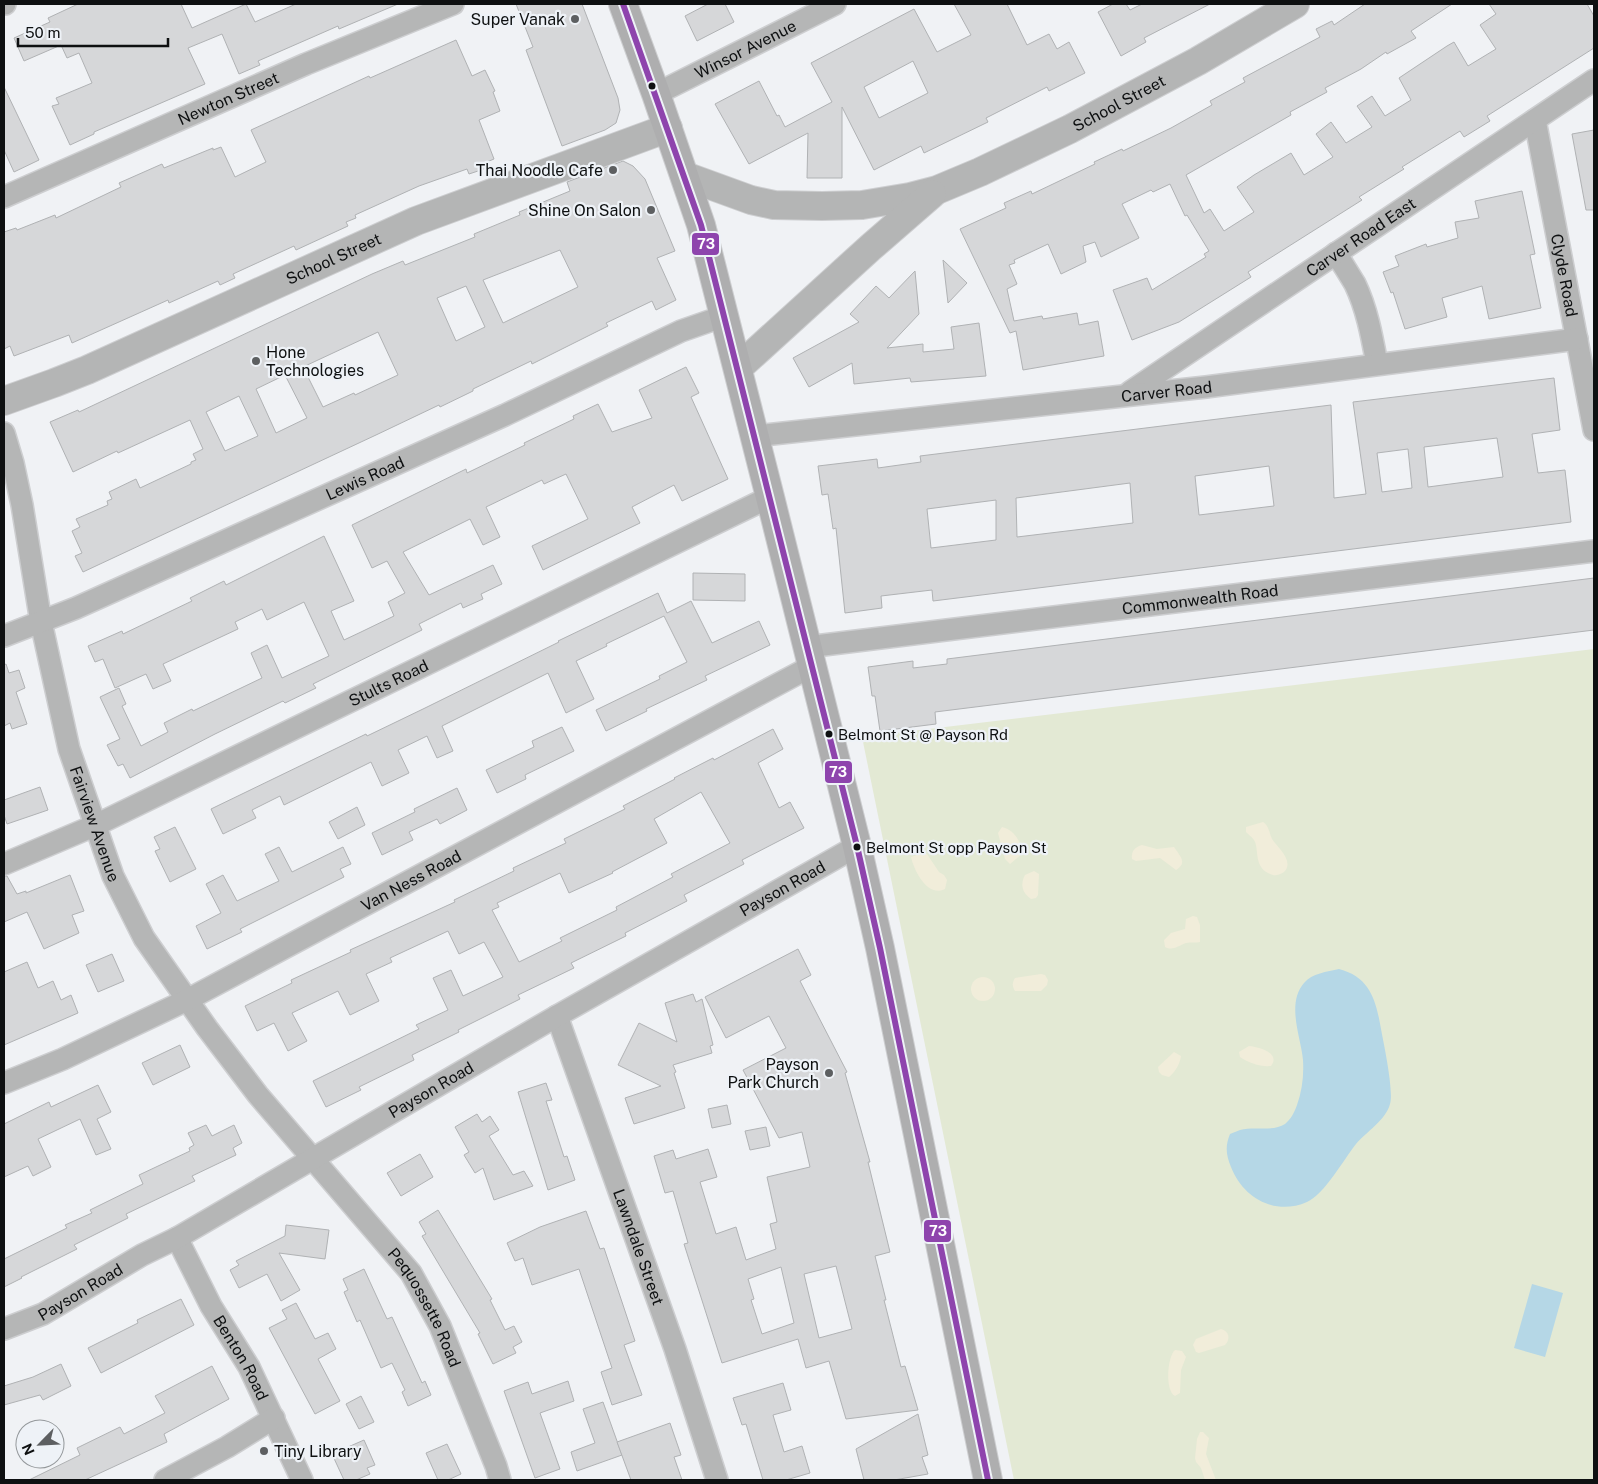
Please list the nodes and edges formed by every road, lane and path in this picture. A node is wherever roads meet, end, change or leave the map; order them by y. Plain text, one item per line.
1 (453, 4) edge
2 (623, 4) edge
3 (835, 4) edge
4 (1294, 4) edge
5 (1594, 80) edge
6 (656, 94) junction
7 (1535, 120) junction
8 (668, 128) junction
9 (685, 176) junction
10 (937, 190) junction
11 (4, 197) edge
12 (1336, 253) junction
13 (724, 316) junction
14 (1577, 339) junction
15 (1378, 364) junction
16 (738, 368) junction
17 (1127, 394) junction
18 (4, 401) edge
19 (1594, 430) edge
20 (4, 433) edge
21 (755, 436) junction
22 (770, 496) junction
23 (1594, 551) edge
24 (41, 622) junction
25 (4, 636) edge
26 (810, 656) junction
27 (96, 825) junction
28 (857, 846) junction
29 (4, 864) edge
30 (188, 1000) junction
31 (557, 1016) junction
32 (4, 1083) edge
33 (312, 1159) junction
34 (177, 1238) junction
35 (4, 1329) edge
36 (274, 1418) junction
37 (165, 1480) edge
38 (302, 1480) edge
39 (500, 1480) edge
40 (717, 1480) edge
41 (988, 1480) edge

1 - 11 street, Newton Street
2 - 6 main road
3 - 6 street, Winsor Avenue
4 - 10 street, School Street
5 - 7 street, Carver Road East
6 - 8 main road
7 - 12 street, Carver Road East
7 - 14 street, Clyde Road
8 - 9 main road
8 - 18 street, School Street
9 - 10 street, School Street
9 - 13 main road
10 - 16 street, School Street
12 - 15 street
12 - 17 street, Carver Road East
13 - 16 main road
13 - 24 street, Lewis Road
14 - 15 street, Carver Road
14 - 19 street, Clyde Road
15 - 17 street, Carver Road
16 - 21 main road
17 - 21 street, Carver Road
20 - 24 street, Fairview Avenue
21 - 22 main road
22 - 26 main road
22 - 27 street, Stults Road
23 - 26 street, Commonwealth Road
24 - 25 street, Lewis Road
24 - 27 street, Fairview Avenue
26 - 28 main road
26 - 30 street, Van Ness Road
27 - 29 street, Stults Road
27 - 30 street, Fairview Avenue
28 - 31 street, Payson Road
28 - 41 main road
30 - 32 street, Van Ness Road
30 - 33 street, Fairview Avenue
31 - 33 street, Payson Road
31 - 40 street, Lawndale Street
33 - 34 street, Payson Road
33 - 39 street, Pequossette Road
34 - 35 street, Payson Road
34 - 36 street, Benton Road
36 - 37 street
36 - 38 street, Benton Road

